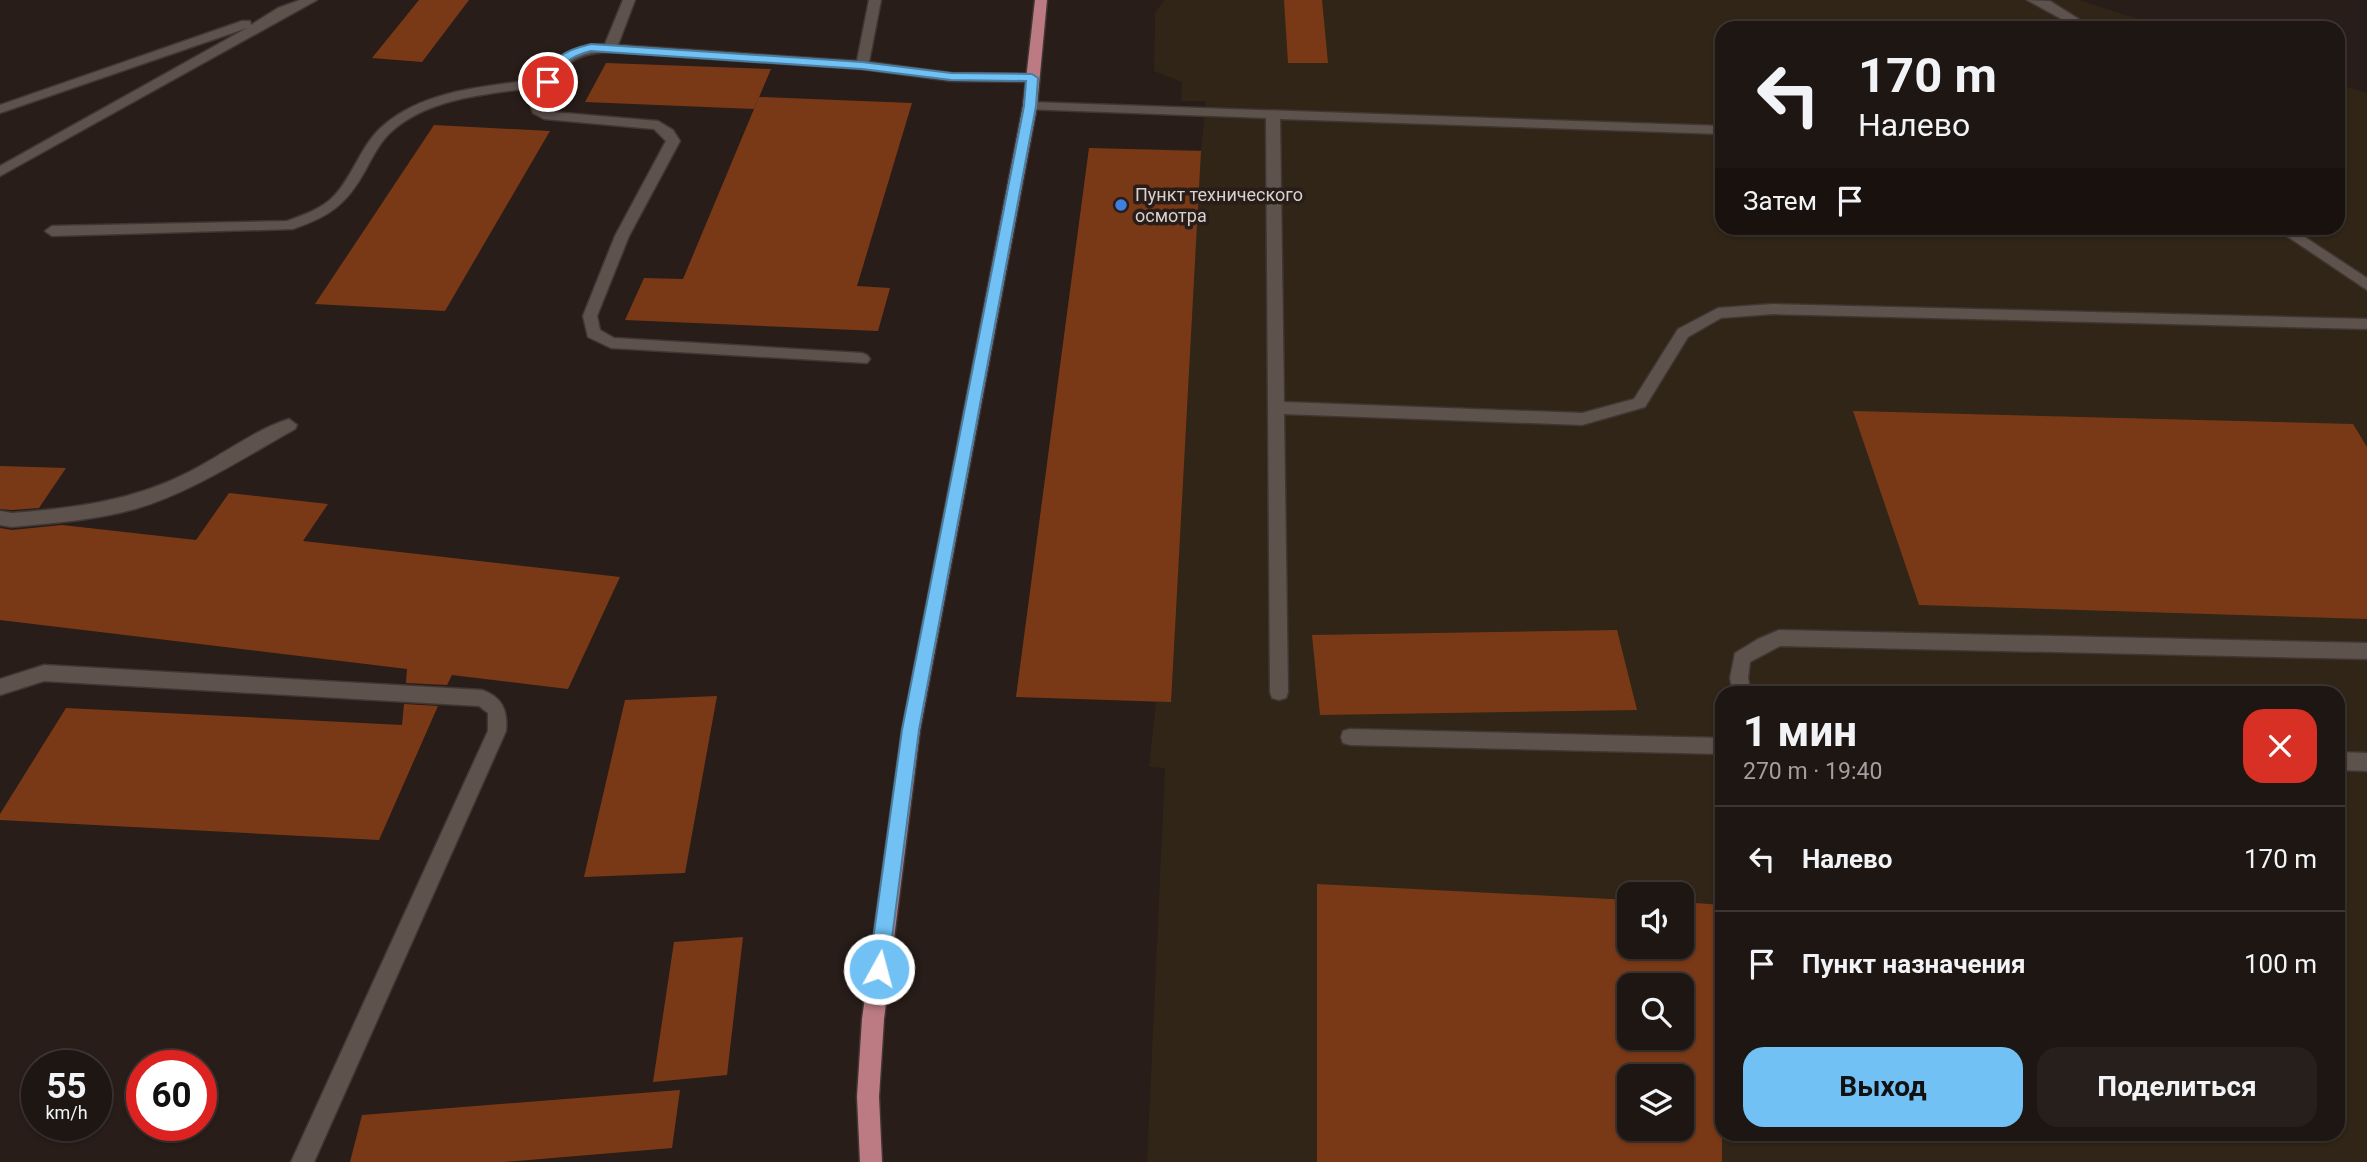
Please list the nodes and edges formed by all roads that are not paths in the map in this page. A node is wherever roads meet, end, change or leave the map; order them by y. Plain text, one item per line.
1 (311, 0) edge
2 (629, 0) edge
3 (875, 0) edge
4 (1041, 0) edge
5 (2034, 0) edge
6 (291, 8) junction
7 (2075, 21) edge
8 (610, 48) junction
9 (862, 65) junction
10 (1032, 78) junction
11 (548, 82) junction
12 (1030, 106) junction
13 (0, 109) edge
14 (1273, 116) junction
15 (1715, 130) edge
16 (0, 173) edge
17 (52, 231) dead end
18 (2292, 235) edge
19 (2367, 285) edge
20 (2367, 324) edge
21 (862, 359) dead end
22 (1277, 408) junction
23 (289, 425) dead end
24 (0, 518) edge
25 (2367, 651) edge
26 (1741, 686) edge
27 (0, 687) edge
28 (1279, 692) dead end
29 (1350, 737) dead end
30 (1715, 746) edge
31 (2345, 761) edge
32 (2367, 762) edge
33 (302, 1162) edge
34 (871, 1162) edge

1 - 6 street
2 - 8 street
3 - 9 street
4 - 10 main road
5 - 7 street
6 - 13 street
6 - 16 street
8 - 9 street
8 - 11 street
9 - 10 street
10 - 12 main road
11 - 17 street
11 - 21 street
12 - 14 street
12 - 34 main road
14 - 15 street
14 - 22 street
18 - 19 street
20 - 22 street
22 - 28 street
23 - 24 street
25 - 26 street
27 - 33 street
29 - 30 street
31 - 32 street

